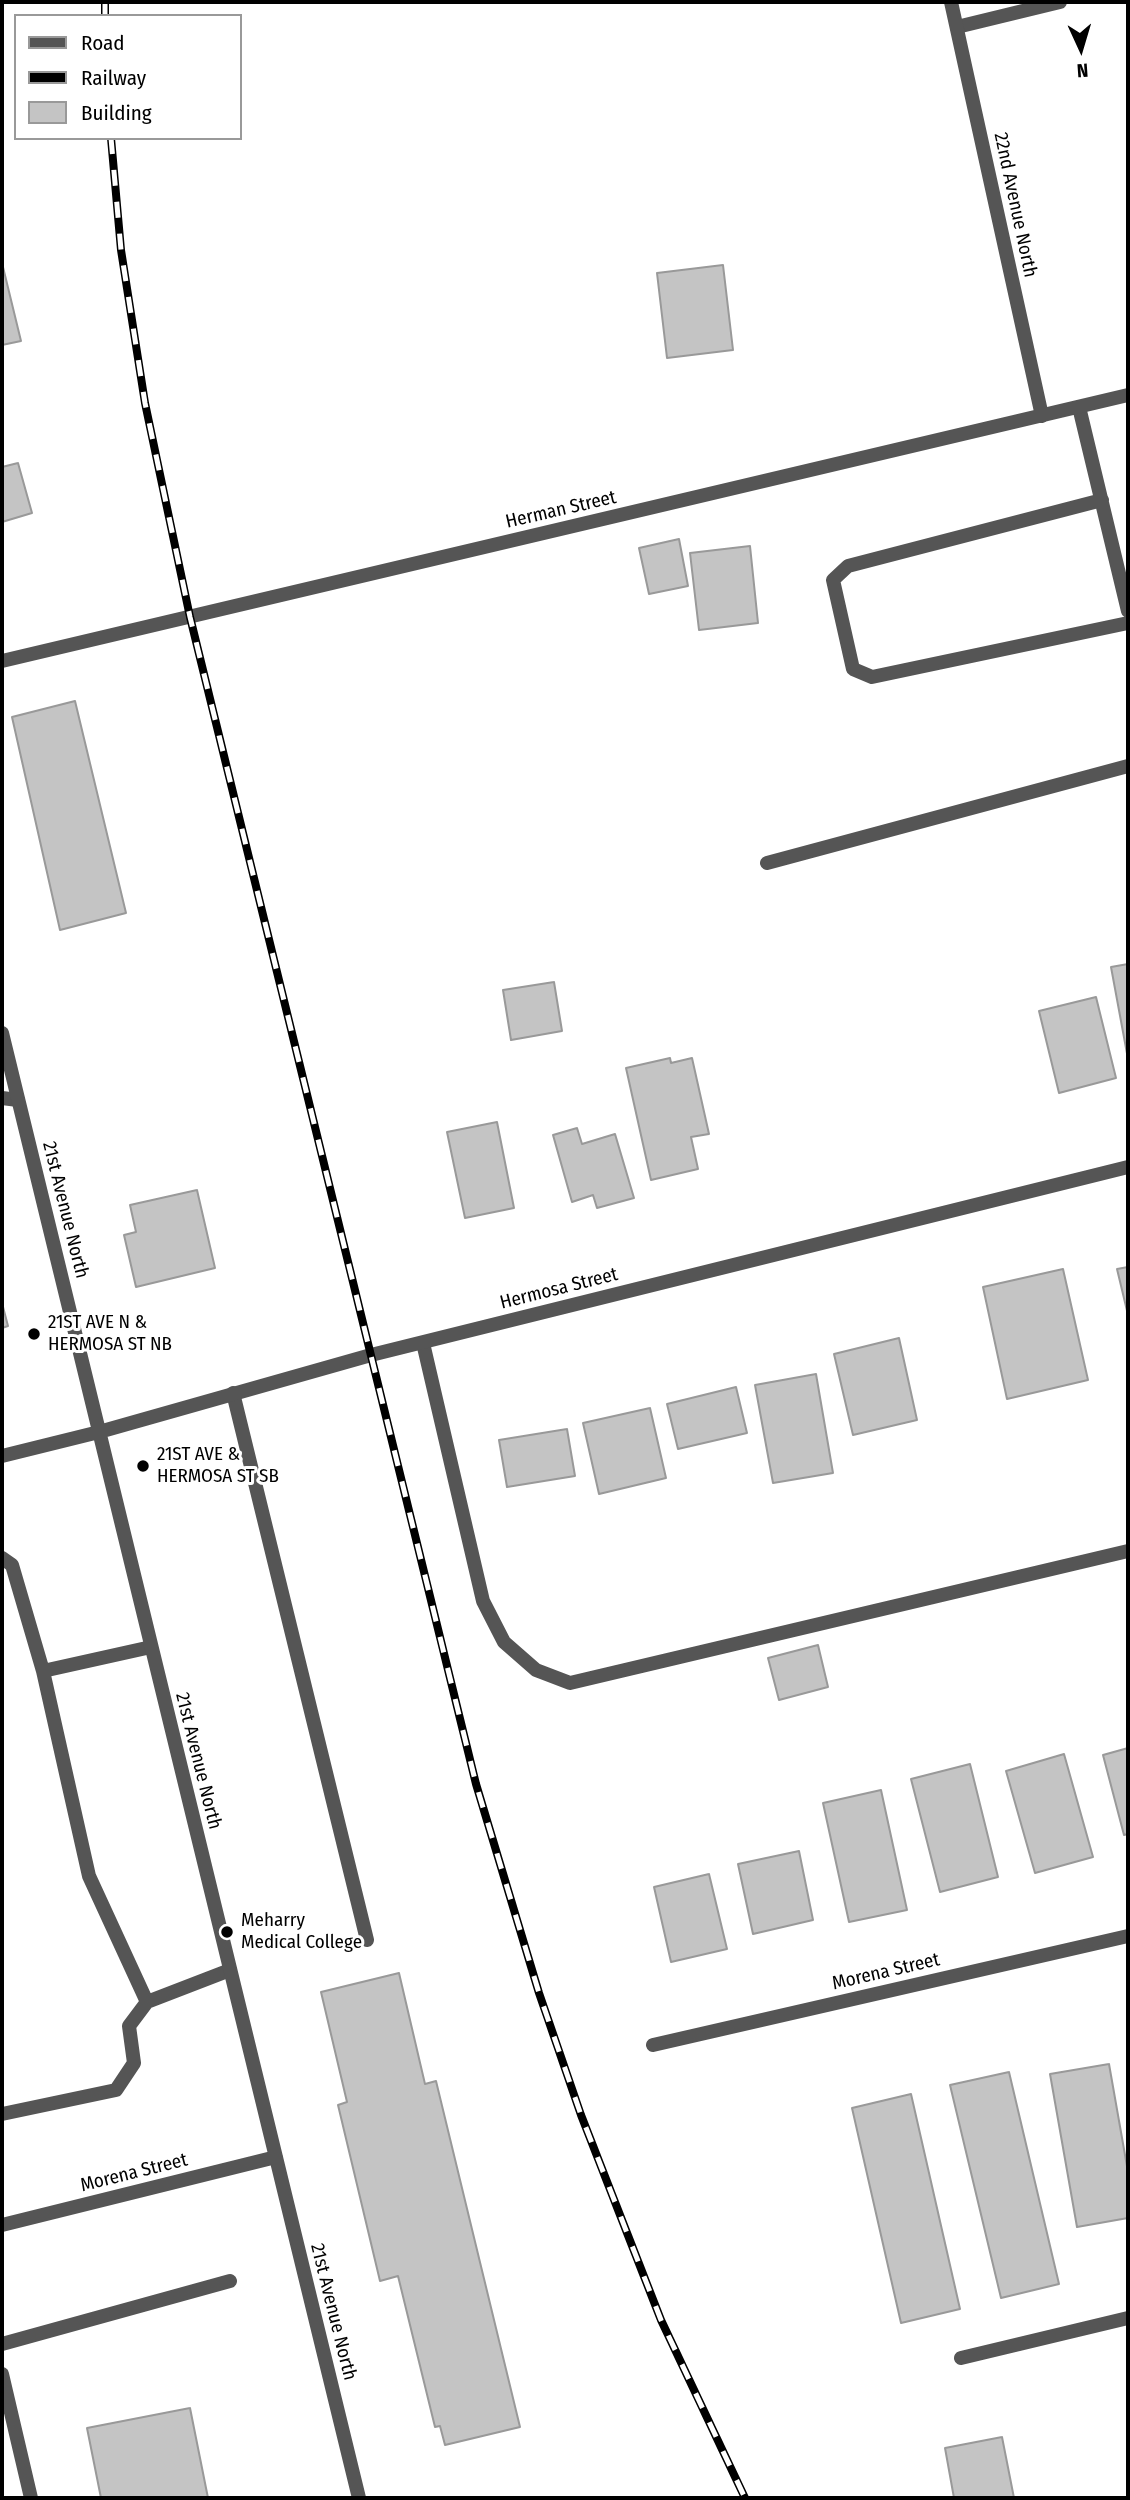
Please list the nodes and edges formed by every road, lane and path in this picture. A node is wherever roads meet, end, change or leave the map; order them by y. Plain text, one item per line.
1 (951, 2) edge
2 (1060, 2) edge
3 (957, 27) junction
4 (1128, 395) edge
5 (1079, 407) junction
6 (1042, 416) junction
7 (1102, 500) junction
8 (1128, 611) edge
9 (1128, 623) edge
10 (2, 661) edge
11 (1128, 766) edge
12 (767, 863) dead end
13 (2, 1033) edge
14 (2, 1098) edge
15 (18, 1100) junction
16 (1128, 1167) edge
17 (423, 1343) junction
18 (233, 1394) junction
19 (99, 1433) junction
20 (2, 1456) edge
21 (1128, 1551) edge
22 (2, 1558) edge
23 (151, 1647) junction
24 (43, 1671) junction
25 (1128, 1936) edge
26 (367, 1940) dead end
27 (230, 1970) junction
28 (147, 2002) junction
29 (653, 2045) dead end
30 (2, 2114) edge
31 (276, 2157) junction
32 (2, 2225) edge
33 (230, 2281) dead end
34 (1128, 2318) edge
35 (2, 2344) edge
36 (961, 2358) dead end
37 (2, 2374) edge
38 (31, 2498) edge
39 (359, 2498) edge

1 - 3 street, 22nd Avenue North
2 - 3 street
3 - 6 street, 22nd Avenue North
4 - 5 street, Herman Street
5 - 6 street, Herman Street
5 - 7 street
6 - 10 street, Herman Street
7 - 8 street
7 - 9 street
11 - 12 street
13 - 15 street, 21st Avenue North
14 - 15 street
15 - 19 street, 21st Avenue North
16 - 17 street, Hermosa Street
17 - 18 street, Hermosa Street
17 - 21 street
18 - 19 street, Hermosa Street
18 - 26 street
19 - 20 street, Hermosa Street
19 - 23 street, 21st Avenue North
22 - 24 street
23 - 24 street
23 - 27 street, 21st Avenue North
24 - 28 street
25 - 29 street, Morena Street
27 - 28 street
27 - 31 street, 21st Avenue North
28 - 30 street
31 - 32 street, Morena Street
31 - 39 street, 21st Avenue North
33 - 35 street
34 - 36 street
37 - 38 street

